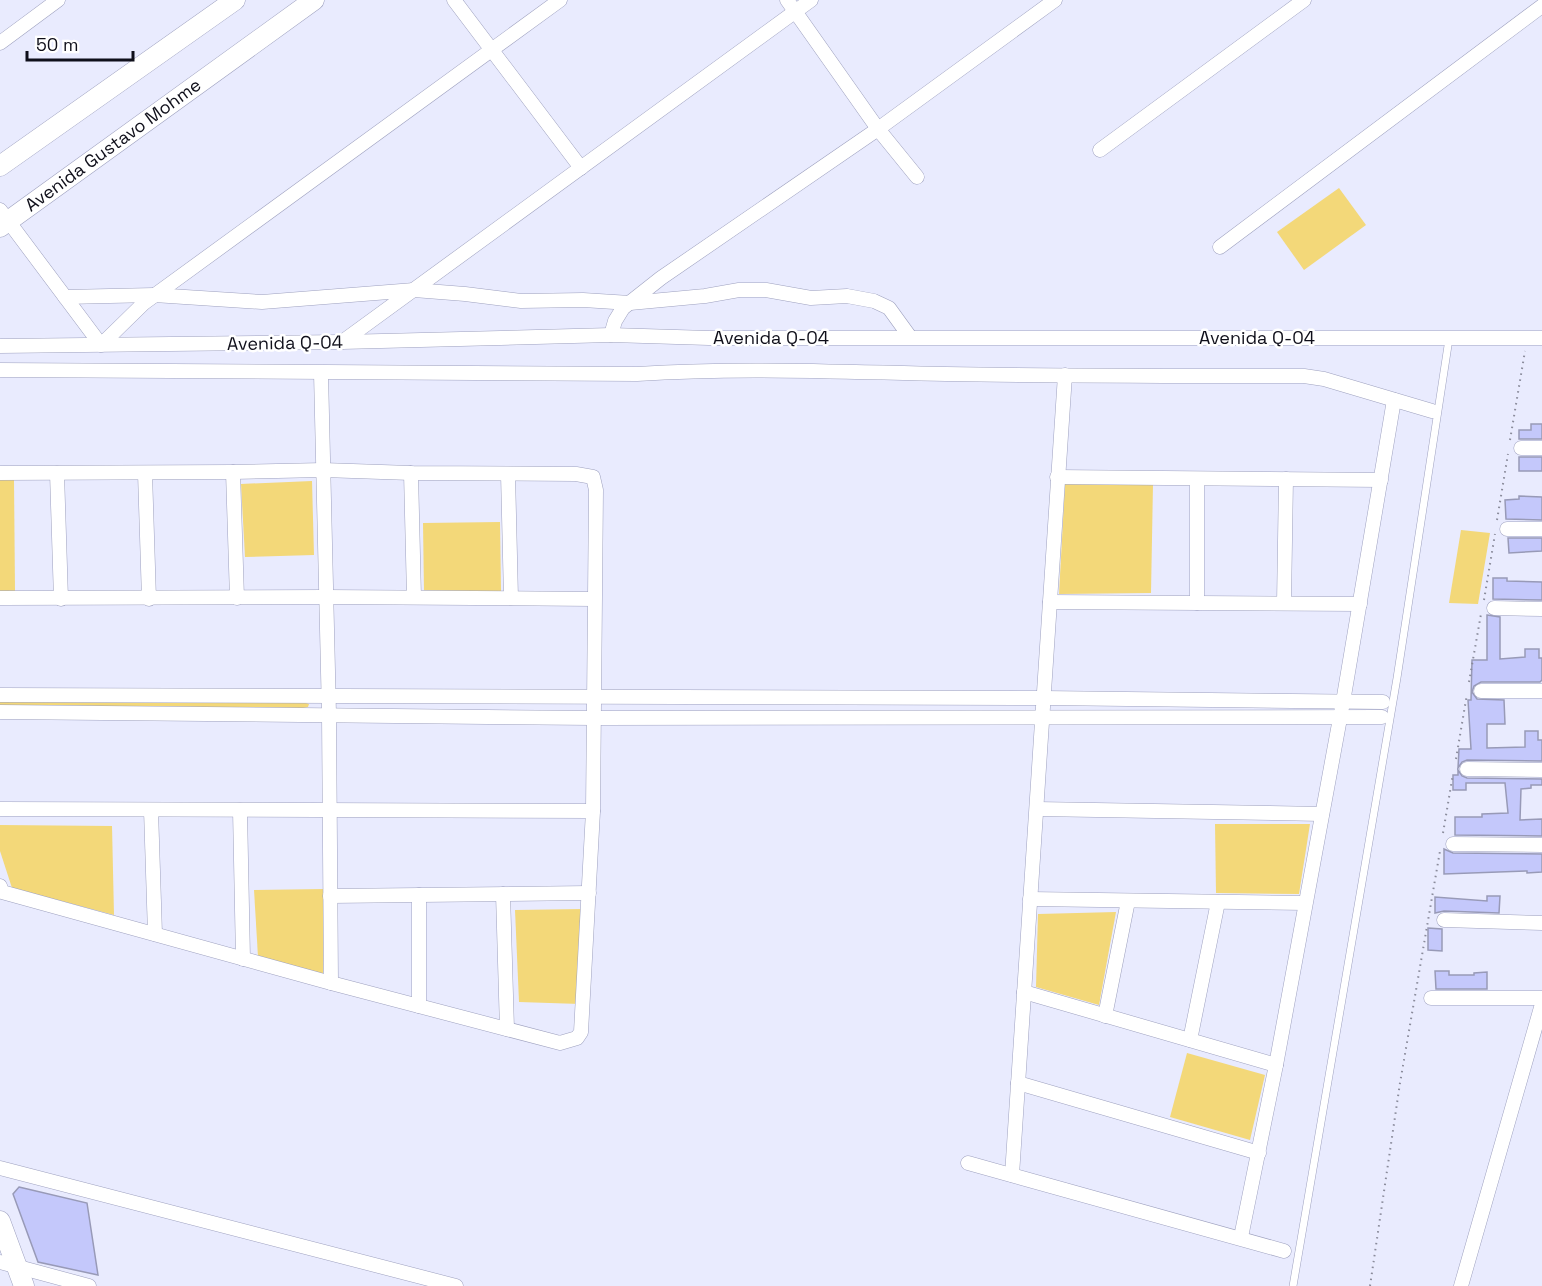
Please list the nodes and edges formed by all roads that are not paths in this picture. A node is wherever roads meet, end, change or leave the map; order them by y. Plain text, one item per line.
1 (58, 0) edge
2 (235, 0) edge
3 (314, 0) edge
4 (454, 0) edge
5 (560, 0) edge
6 (787, 0) edge
7 (812, 0) edge
8 (1055, 0) edge
9 (1304, 0) edge
10 (1542, 6) edge
11 (796, 12) junction
12 (0, 43) edge
13 (492, 50) junction
14 (878, 129) junction
15 (1100, 150) dead end
16 (0, 166) edge
17 (581, 168) junction
18 (917, 177) dead end
19 (3, 219) edge
20 (1220, 248) dead end
21 (414, 290) junction
22 (154, 295) junction
23 (65, 297) junction
24 (630, 303) junction
25 (611, 335) junction
26 (910, 337) junction
27 (1542, 338) edge
28 (1449, 339) junction
29 (342, 342) junction
30 (101, 345) junction
31 (0, 346) edge
32 (0, 370) edge
33 (321, 373) junction
34 (1065, 375) junction
35 (1394, 400) junction
36 (1432, 411) dead end
37 (1516, 445) road end
38 (1542, 448) edge
39 (323, 470) junction
40 (0, 472) edge
41 (233, 472) junction
42 (57, 473) junction
43 (145, 473) junction
44 (411, 473) junction
45 (508, 474) junction
46 (1057, 477) junction
47 (1197, 479) junction
48 (1286, 479) junction
49 (1382, 480) junction
50 (1500, 527) road end
51 (1542, 529) edge
52 (326, 597) junction
53 (414, 597) junction
54 (0, 598) edge
55 (237, 598) junction
56 (511, 598) junction
57 (61, 599) junction
58 (149, 599) junction
59 (594, 599) junction
60 (1050, 602) junction
61 (1197, 603) junction
62 (1284, 603) junction
63 (1360, 604) junction
64 (1486, 608) road end
65 (1542, 609) edge
66 (1481, 691) dead end
67 (1542, 691) edge
68 (0, 695) edge
69 (329, 696) junction
70 (594, 698) junction
71 (685, 698) junction
72 (1044, 698) junction
73 (958, 699) junction
74 (1343, 702) junction
75 (1383, 702) dead end
76 (0, 712) edge
77 (329, 714) junction
78 (1043, 717) junction
79 (1340, 717) junction
80 (1382, 717) dead end
81 (594, 718) junction
82 (686, 722) junction
83 (958, 723) junction
84 (1467, 769) dead end
85 (1542, 770) edge
86 (0, 809) edge
87 (1037, 809) junction
88 (151, 810) junction
89 (240, 810) junction
90 (330, 811) junction
91 (593, 811) junction
92 (1322, 814) junction
93 (1445, 843) road end
94 (1542, 845) edge
95 (0, 886) edge
96 (589, 893) junction
97 (503, 894) junction
98 (419, 895) junction
99 (330, 896) junction
100 (1030, 900) junction
101 (1128, 901) junction
102 (1218, 902) junction
103 (1305, 903) junction
104 (1444, 920) dead end
105 (1542, 923) edge
106 (155, 934) junction
107 (243, 959) junction
108 (331, 983) junction
109 (1024, 992) junction
110 (1431, 998) dead end
111 (1542, 998) edge
112 (1542, 1004) edge
113 (419, 1006) junction
114 (1105, 1016) junction
115 (507, 1029) junction
116 (1190, 1040) junction
117 (1276, 1065) junction
118 (1018, 1083) junction
119 (1259, 1153) junction
120 (968, 1163) dead end
121 (0, 1168) edge
122 (1012, 1174) junction
123 (0, 1224) edge
124 (1241, 1238) junction
125 (1284, 1251) dead end
126 (8, 1265) edge
127 (24, 1286) edge
128 (88, 1286) edge
129 (456, 1286) edge
130 (1293, 1286) edge
131 (1461, 1286) edge

1 - 12 street
2 - 16 street
3 - 19 street, Avenida Gustavo Mohme
4 - 13 street
5 - 13 street
6 - 11 street
7 - 11 street
8 - 14 street
9 - 15 street
10 - 20 street
11 - 14 street
11 - 17 street
13 - 17 street
13 - 22 street
14 - 18 street
14 - 24 street
17 - 21 street
19 - 23 street
21 - 22 street
21 - 24 street
21 - 29 street
22 - 23 street
22 - 30 street
23 - 30 street
24 - 25 street
24 - 26 street
25 - 26 street, Avenida Q-04
25 - 29 street, Avenida Q-04
26 - 28 street, Avenida Q-04
27 - 28 street, Avenida Q-04
28 - 130 lane
29 - 30 street, Avenida Q-04
30 - 31 street, Avenida Q-04
32 - 33 street
33 - 34 street
33 - 39 street
34 - 35 street
34 - 46 street
35 - 36 street
35 - 49 street
37 - 38 street
39 - 41 street
39 - 44 street
39 - 52 street
40 - 42 street
41 - 43 street
41 - 55 street
42 - 43 street
42 - 57 street
43 - 58 street
44 - 45 street
44 - 53 street
45 - 56 street
45 - 59 street
46 - 47 street
46 - 60 street
47 - 48 street
47 - 61 street
48 - 49 street
48 - 62 street
49 - 63 street
50 - 51 street
52 - 53 street
52 - 55 street
52 - 69 street
53 - 56 street
54 - 57 street
55 - 58 street
56 - 59 street
57 - 58 street
59 - 70 street
60 - 61 street
60 - 72 street
61 - 62 street
62 - 63 street
63 - 74 street
64 - 65 street
66 - 67 street
68 - 69 street
69 - 70 street
69 - 77 street
70 - 71 street
70 - 81 street
71 - 73 street
71 - 82 street
72 - 73 street
72 - 74 street
72 - 78 street
73 - 83 street
74 - 75 street
74 - 79 street
76 - 77 street
77 - 81 street
77 - 90 street
78 - 79 street
78 - 83 street
78 - 87 street
79 - 80 street
79 - 92 street
81 - 82 street
81 - 91 street
82 - 83 street
84 - 85 street
86 - 88 street
87 - 92 street
87 - 100 street
88 - 89 street
88 - 106 street
89 - 90 street
89 - 107 street
90 - 91 street
90 - 99 street
91 - 96 street
92 - 103 street
93 - 94 street
95 - 106 street
96 - 97 street
96 - 115 street
97 - 98 street
97 - 115 street
98 - 99 street
98 - 113 street
99 - 108 street
100 - 101 street
100 - 109 street
101 - 102 street
101 - 114 street
102 - 103 street
102 - 116 street
103 - 117 street
104 - 105 street
106 - 107 street
107 - 108 street
108 - 113 street
109 - 114 street
109 - 118 street
110 - 111 street
112 - 131 street
113 - 115 street
114 - 116 street
116 - 117 street
117 - 119 street
118 - 119 street
118 - 122 street
119 - 124 street
120 - 122 street
121 - 129 street
122 - 124 street
123 - 126 street
124 - 125 street
126 - 127 street
126 - 128 street

